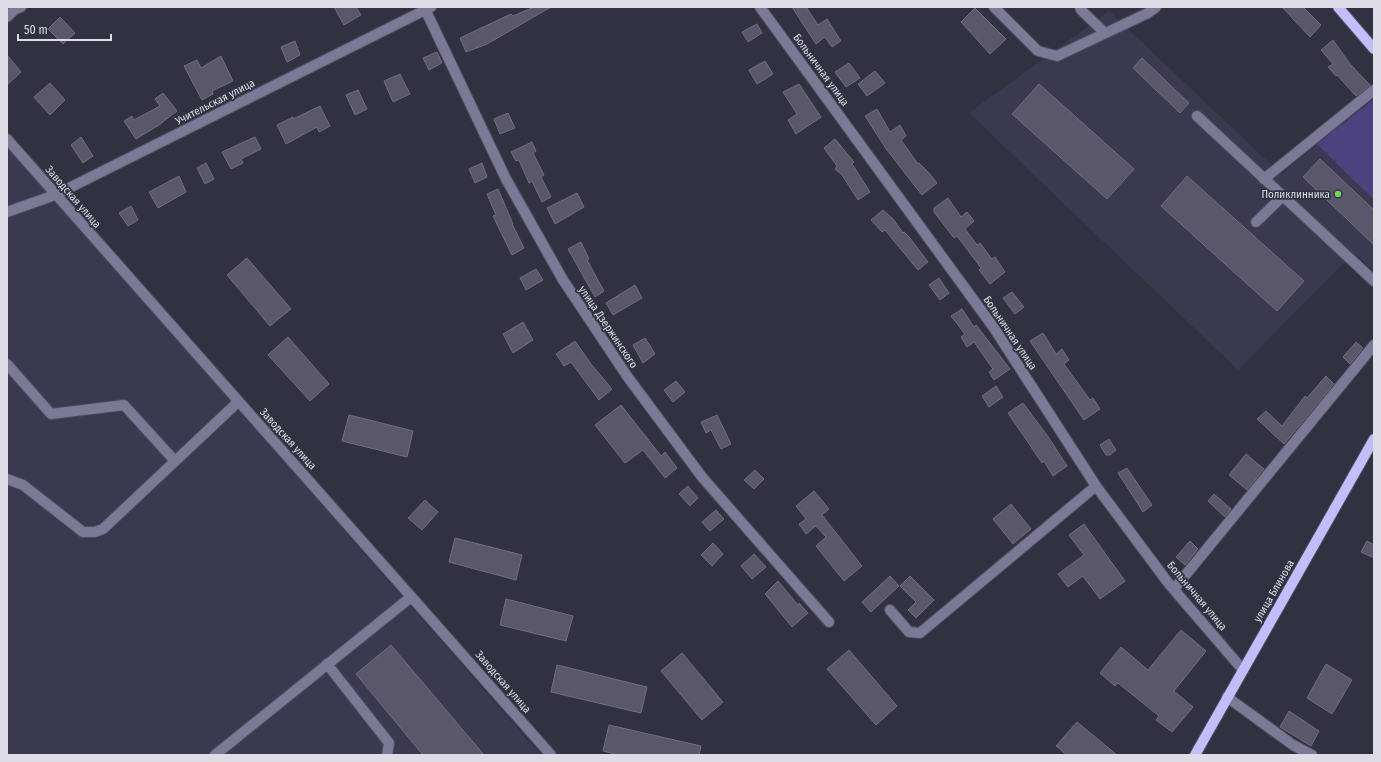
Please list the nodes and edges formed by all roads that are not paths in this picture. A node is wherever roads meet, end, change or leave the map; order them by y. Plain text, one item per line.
1 (21, 7) edge
2 (760, 7) edge
3 (994, 7) edge
4 (1080, 7) edge
5 (1156, 7) edge
6 (1338, 7) edge
7 (427, 8) edge
8 (7, 17) edge
9 (1105, 33) junction
10 (1374, 49) edge
11 (1374, 90) edge
12 (1197, 116) dead end
13 (7, 139) edge
14 (1264, 179) junction
15 (55, 195) junction
16 (1283, 196) junction
17 (7, 212) edge
18 (1256, 222) dead end
19 (1374, 281) edge
20 (1374, 345) edge
21 (7, 364) edge
22 (238, 402) junction
23 (1374, 439) edge
24 (175, 461) junction
25 (7, 479) edge
26 (1096, 486) junction
27 (1174, 589) junction
28 (411, 597) junction
29 (890, 610) dead end
30 (829, 622) dead end
31 (327, 664) junction
32 (1243, 670) junction
33 (1228, 698) junction
34 (215, 755) edge
35 (387, 755) edge
36 (551, 755) edge
37 (1195, 755) edge
38 (1312, 755) edge

1 - 8 street
2 - 26 street, Больничная улица
3 - 9 street
4 - 9 street
5 - 9 street
6 - 10 main road
7 - 15 street, Учительская улица
7 - 30 street, улица Дзержинского
11 - 14 street
12 - 14 street
13 - 15 street, Заводская улица
14 - 16 street
15 - 17 street, Учительская улица
15 - 22 street, Заводская улица
16 - 18 street
16 - 19 street
20 - 27 street
21 - 24 street
22 - 24 street
22 - 28 street, Заводская улица
23 - 32 main road, улица Блинова
24 - 25 street
26 - 27 street, Больничная улица
26 - 29 street
27 - 32 street, Больничная улица
28 - 31 street
28 - 36 street, Заводская улица
31 - 34 street
31 - 35 street
32 - 33 main road, улица Блинова
33 - 37 main road, улица Блинова
33 - 38 street

